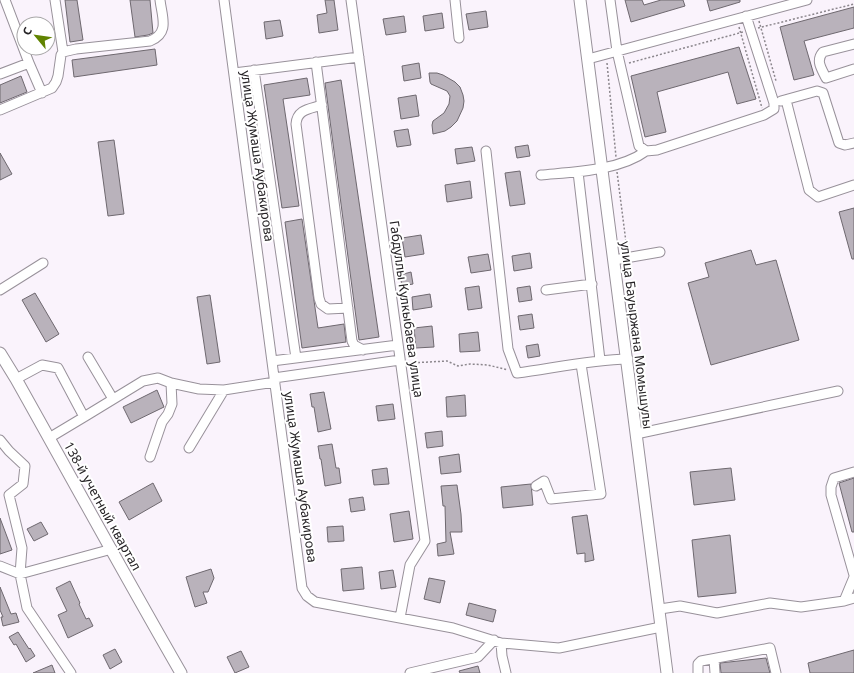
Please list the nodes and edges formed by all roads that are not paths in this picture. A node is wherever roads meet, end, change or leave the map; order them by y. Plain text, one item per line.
1 (5, 0) edge
2 (55, 0) edge
3 (160, 0) edge
4 (224, 0) edge
5 (351, 0) edge
6 (454, 0) edge
7 (580, 0) edge
8 (610, 0) edge
9 (807, 0) edge
10 (742, 18) junction
11 (458, 38) dead end
12 (854, 44) edge
13 (616, 51) junction
14 (63, 52) junction
15 (359, 57) junction
16 (588, 59) junction
17 (316, 62) junction
18 (29, 63) junction
19 (854, 69) edge
20 (254, 70) junction
21 (234, 73) junction
22 (0, 74) edge
23 (42, 93) junction
24 (786, 100) junction
25 (774, 103) junction
26 (322, 106) junction
27 (0, 110) edge
28 (854, 143) edge
29 (486, 151) dead end
30 (646, 152) junction
31 (602, 168) junction
32 (578, 172) junction
33 (541, 175) dead end
34 (854, 185) edge
35 (660, 252) dead end
36 (614, 260) junction
37 (42, 263) dead end
38 (592, 284) junction
39 (0, 290) edge
40 (546, 290) dead end
41 (348, 308) junction
42 (398, 345) junction
43 (363, 350) junction
44 (0, 353) edge
45 (88, 357) dead end
46 (296, 358) junction
47 (628, 359) junction
48 (272, 360) junction
49 (600, 360) junction
50 (401, 362) junction
51 (581, 364) junction
52 (16, 379) junction
53 (275, 380) junction
54 (171, 383) junction
55 (224, 390) junction
56 (838, 391) dead end
57 (113, 399) junction
58 (84, 417) junction
59 (636, 434) junction
60 (49, 438) junction
61 (0, 440) edge
62 (189, 448) dead end
63 (150, 457) dead end
64 (854, 472) edge
65 (536, 486) dead end
66 (112, 549) junction
67 (0, 566) edge
68 (20, 574) junction
69 (854, 576) edge
70 (854, 598) edge
71 (844, 601) junction
72 (660, 609) junction
73 (400, 618) junction
74 (661, 627) junction
75 (498, 642) junction
76 (714, 659) junction
77 (71, 673) edge
78 (181, 673) edge
79 (410, 673) edge
80 (506, 673) edge
81 (667, 673) edge
82 (698, 673) edge
83 (715, 673) edge
84 (776, 673) edge

1 - 18 street
2 - 14 street
3 - 14 street
4 - 21 street, улица Жумаша Аубакирова
5 - 15 street, Габдуллы Кулкыбаева улица
6 - 11 street
7 - 16 main road, улица Бауыржана Момышулы
8 - 13 street
9 - 10 street
10 - 13 street
10 - 25 street
12 - 19 street
13 - 16 street
13 - 30 street
14 - 23 street
15 - 17 street
15 - 42 street, Габдуллы Кулкыбаева улица
16 - 31 main road, улица Бауыржана Момышулы
17 - 20 street
17 - 26 street
18 - 22 street
18 - 23 street
20 - 21 street
20 - 46 street
21 - 48 street, улица Жумаша Аубакирова
23 - 27 street
24 - 25 street
24 - 28 street
24 - 34 street
25 - 30 street
26 - 41 street
26 - 41 street
29 - 51 street
30 - 31 street
31 - 32 street
31 - 36 main road, улица Бауыржана Момышулы
32 - 33 street
32 - 38 street
35 - 36 street
36 - 47 main road, улица Бауыржана Момышулы
37 - 39 street
38 - 40 street
38 - 49 street
41 - 43 street
42 - 43 street
42 - 50 street, Габдуллы Кулкыбаева улица
43 - 46 street
44 - 52 main road, 138-й учетный квартал
45 - 57 street
46 - 48 street
47 - 49 street
47 - 59 main road, улица Бауыржана Момышулы
48 - 53 street, улица Жумаша Аубакирова
49 - 51 street
50 - 53 street
50 - 73 street, Габдуллы Кулкыбаева улица
51 - 65 street
52 - 58 street
52 - 60 main road, 138-й учетный квартал
53 - 55 street
53 - 73 street, улица Жумаша Аубакирова
54 - 55 street
54 - 57 street
54 - 63 street
55 - 62 street
56 - 59 street
57 - 58 street
58 - 60 street
59 - 72 main road, улица Бауыржана Момышулы
60 - 66 main road, 138-й учетный квартал
61 - 68 street
64 - 69 street
66 - 68 street
66 - 78 main road, 138-й учетный квартал
67 - 68 street
68 - 77 street
69 - 71 street
70 - 71 street
71 - 72 street
72 - 74 main road, улица Бауыржана Момышулы
73 - 75 street, улица Жумаша Аубакирова
74 - 75 street, улица Жумаша Аубакирова
74 - 81 main road, улица Бауыржана Момышулы
75 - 79 street
75 - 80 street
76 - 82 street
76 - 83 street
76 - 84 street

